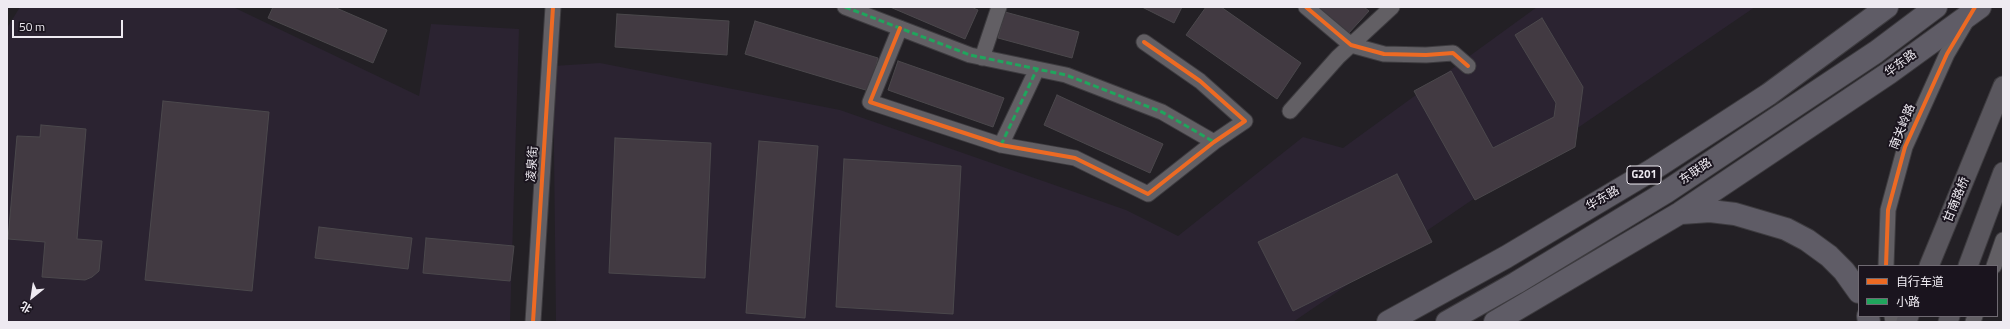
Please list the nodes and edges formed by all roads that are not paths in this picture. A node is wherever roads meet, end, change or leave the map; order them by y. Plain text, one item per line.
1 (544, 7) edge
2 (553, 7) edge
3 (845, 7) edge
4 (1000, 7) edge
5 (1306, 7) edge
6 (1392, 7) edge
7 (1887, 7) edge
8 (1936, 7) edge
9 (1975, 9) edge
10 (900, 28) junction
11 (1144, 42) dead end
12 (1351, 45) junction
13 (982, 58) junction
14 (1468, 66) dead end
15 (1037, 69) junction
16 (2003, 86) edge
17 (1290, 111) dead end
18 (1214, 142) junction
19 (1001, 145) junction
20 (2003, 172) edge
21 (1680, 213) junction
22 (2003, 240) edge
23 (1886, 265) edge
24 (1929, 265) edge
25 (1968, 265) edge
26 (1994, 265) edge
27 (1858, 290) edge
28 (524, 322) edge
29 (533, 322) edge
30 (1388, 322) edge
31 (1447, 322) edge
32 (1495, 322) edge

1 - 28 street, 凌泉街
2 - 29 street, 凌泉街
3 - 10 street
4 - 13 street
5 - 12 street
6 - 12 street
7 - 30 highway, 华东路 / G201
8 - 31 highway, 东联路
9 - 21 highway, 华东路
9 - 23 street, 南关岭路
10 - 13 street
10 - 19 street
11 - 18 street
12 - 14 street
12 - 17 street
13 - 15 street
15 - 18 street
15 - 19 street
16 - 24 main road, 甘南路桥
18 - 19 street
20 - 25 main road
21 - 27 highway
21 - 32 highway, 华东路
22 - 26 street

